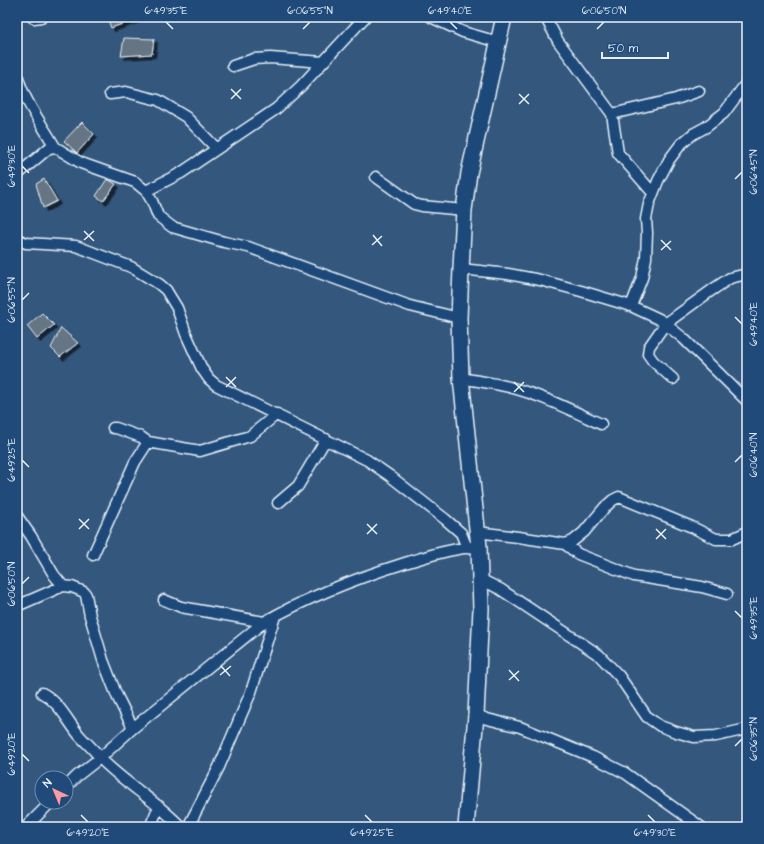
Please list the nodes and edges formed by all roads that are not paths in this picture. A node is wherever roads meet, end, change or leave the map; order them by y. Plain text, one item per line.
1 (32, 17) edge
2 (41, 17) edge
3 (365, 17) edge
4 (431, 17) edge
5 (504, 17) edge
6 (546, 17) edge
7 (498, 42) junction
8 (323, 62) junction
9 (233, 66) dead end
10 (17, 74) edge
11 (747, 82) edge
12 (700, 91) dead end
13 (110, 94) dead end
14 (612, 114) junction
15 (55, 148) junction
16 (217, 149) junction
17 (17, 175) edge
18 (376, 177) dead end
19 (146, 191) junction
20 (653, 193) junction
21 (464, 210) junction
22 (17, 239) edge
23 (461, 269) junction
24 (747, 274) edge
25 (631, 306) junction
26 (459, 318) junction
27 (666, 324) junction
28 (461, 378) junction
29 (673, 379) dead end
30 (747, 401) edge
31 (277, 414) junction
32 (601, 424) dead end
33 (113, 428) dead end
34 (326, 439) junction
35 (148, 442) junction
36 (278, 503) dead end
37 (17, 516) edge
38 (747, 532) edge
39 (474, 542) junction
40 (565, 544) junction
41 (93, 555) dead end
42 (480, 579) junction
43 (63, 586) junction
44 (727, 594) dead end
45 (164, 600) dead end
46 (17, 606) edge
47 (275, 616) junction
48 (264, 622) junction
49 (42, 693) dead end
50 (476, 715) junction
51 (133, 728) junction
52 (747, 729) edge
53 (100, 758) junction
54 (74, 779) edge
55 (159, 806) junction
56 (43, 810) edge
57 (26, 827) edge
58 (150, 827) edge
59 (182, 827) edge
60 (188, 827) edge
61 (466, 827) edge
62 (701, 827) edge

1 - 2 street
3 - 8 street
4 - 7 street
5 - 7 main road
6 - 14 street
7 - 21 main road
8 - 9 street
8 - 16 street
10 - 15 street
11 - 20 street
12 - 14 street
13 - 16 street
14 - 20 street
15 - 17 street
15 - 19 street
16 - 19 street
18 - 21 street
19 - 26 street
20 - 25 street
21 - 23 main road
22 - 31 street
23 - 25 street
23 - 26 main road
24 - 27 street
25 - 27 street
26 - 28 main road
27 - 29 street
27 - 30 street
28 - 32 street
28 - 39 main road
31 - 34 street
31 - 35 street
33 - 35 street
34 - 36 street
34 - 39 street
35 - 41 street
37 - 43 street
38 - 40 street
39 - 40 street
39 - 42 main road
39 - 47 street
40 - 44 street
42 - 50 main road
42 - 52 street
43 - 46 street
43 - 51 street
45 - 48 street
47 - 48 street
47 - 60 street
48 - 51 street
49 - 53 street
50 - 61 main road
50 - 62 street
51 - 53 street
53 - 54 street
53 - 55 street
55 - 58 street
55 - 59 street
56 - 57 street

